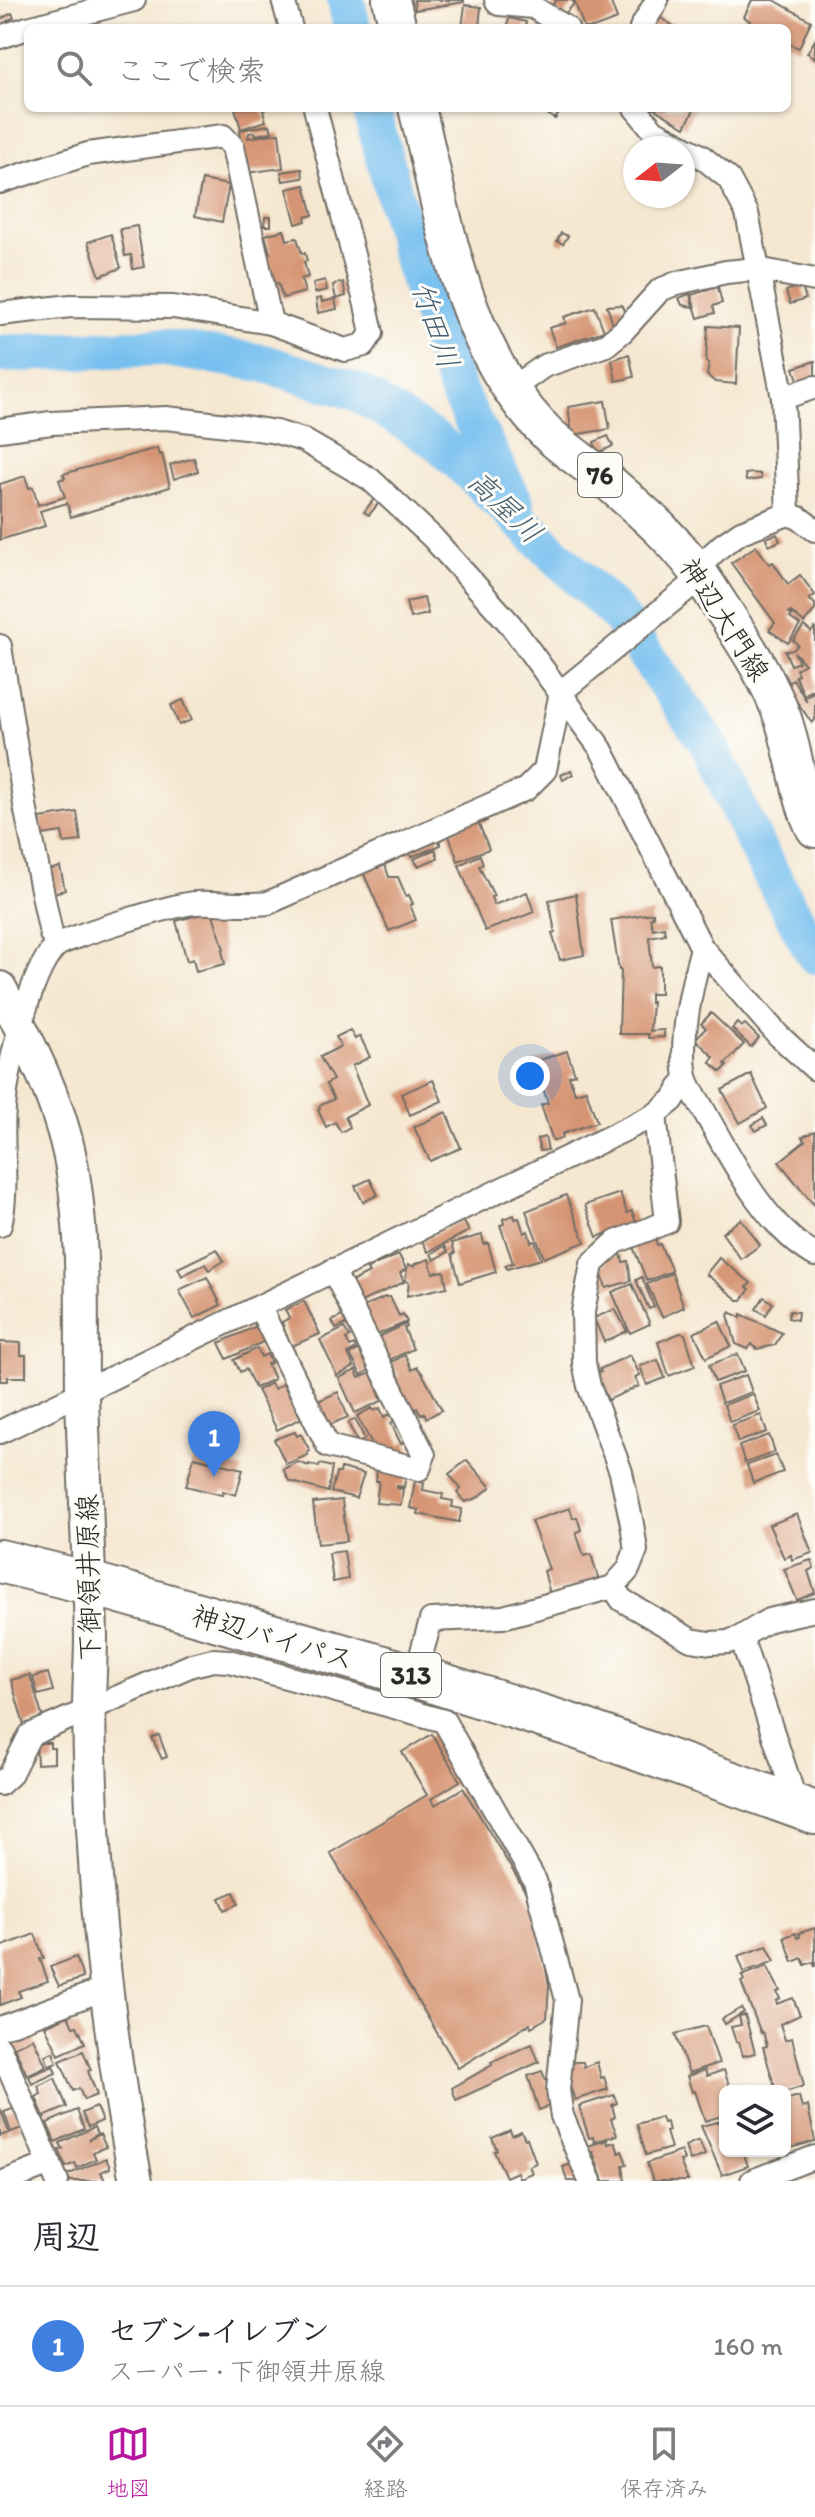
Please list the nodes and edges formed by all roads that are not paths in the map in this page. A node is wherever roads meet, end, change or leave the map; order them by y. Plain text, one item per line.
1 (134, 0) edge
2 (283, 0) edge
3 (391, 0) edge
4 (496, 0) edge
5 (657, 0) edge
6 (534, 3) edge
7 (43, 24) edge
8 (290, 24) edge
9 (397, 24) edge
10 (562, 24) edge
11 (643, 24) edge
12 (24, 29) edge
13 (0, 37) edge
14 (316, 112) edge
15 (418, 112) edge
16 (638, 112) edge
17 (0, 182) edge
18 (757, 269) junction
19 (815, 280) edge
20 (0, 314) edge
21 (271, 323) junction
22 (815, 387) edge
23 (510, 390) junction
24 (783, 398) junction
25 (0, 430) edge
26 (788, 514) junction
27 (815, 530) edge
28 (696, 578) junction
29 (0, 646) edge
30 (563, 690) junction
31 (815, 829) edge
32 (57, 945) junction
33 (702, 948) junction
34 (0, 988) edge
35 (21, 1027) junction
36 (815, 1069) edge
37 (686, 1078) junction
38 (655, 1115) junction
39 (0, 1225) edge
40 (815, 1255) edge
41 (333, 1270) junction
42 (260, 1308) junction
43 (82, 1394) junction
44 (0, 1432) edge
45 (0, 1561) edge
46 (89, 1583) junction
47 (613, 1587) junction
48 (815, 1610) edge
49 (741, 1637) junction
50 (333, 1671) junction
51 (415, 1676) junction
52 (89, 1710) junction
53 (0, 1784) edge
54 (806, 1809) edge
55 (107, 1988) junction
56 (0, 2028) edge
57 (0, 2048) edge
58 (6, 2077) edge
59 (815, 2157) edge
60 (53, 2172) edge
61 (6, 2181) edge
62 (136, 2181) edge
63 (590, 2181) edge
64 (752, 2181) edge

1 - 7 street
2 - 8 street
3 - 9 main road
4 - 6 street
5 - 11 street
6 - 10 street
12 - 13 street
14 - 21 street
15 - 23 main road, 神辺大門線 / 76
16 - 18 street
17 - 21 street
18 - 19 street
18 - 23 street
18 - 24 street
20 - 21 street
22 - 24 street
23 - 28 main road, 神辺大門線 / 76
24 - 26 street
25 - 30 street
26 - 27 street
26 - 28 street
28 - 30 street
28 - 31 main road, 神辺大門線 / 76
29 - 32 street
30 - 32 street
30 - 33 street
32 - 35 street
33 - 36 street
33 - 37 street
34 - 35 main road, 下御領井原線
35 - 39 street
35 - 43 main road, 下御領井原線
37 - 38 street
37 - 40 street
38 - 41 street
38 - 47 street
41 - 42 street
41 - 42 street
42 - 43 street
43 - 44 street
43 - 46 main road, 下御領井原線
45 - 46 highway, 神辺バイパス / 313
46 - 50 highway, 神辺バイパス / 313
46 - 52 main road, 下御領井原線
47 - 49 street
47 - 51 street
48 - 49 street
49 - 54 street
50 - 51 highway, 神辺バイパス / 313
50 - 52 street
50 - 63 street
51 - 54 highway, 神辺バイパス / 313
52 - 53 street
52 - 55 main road, 下御領井原線
55 - 56 street
55 - 62 main road, 下御領井原線
57 - 58 street
58 - 60 street
59 - 64 street
60 - 61 street

